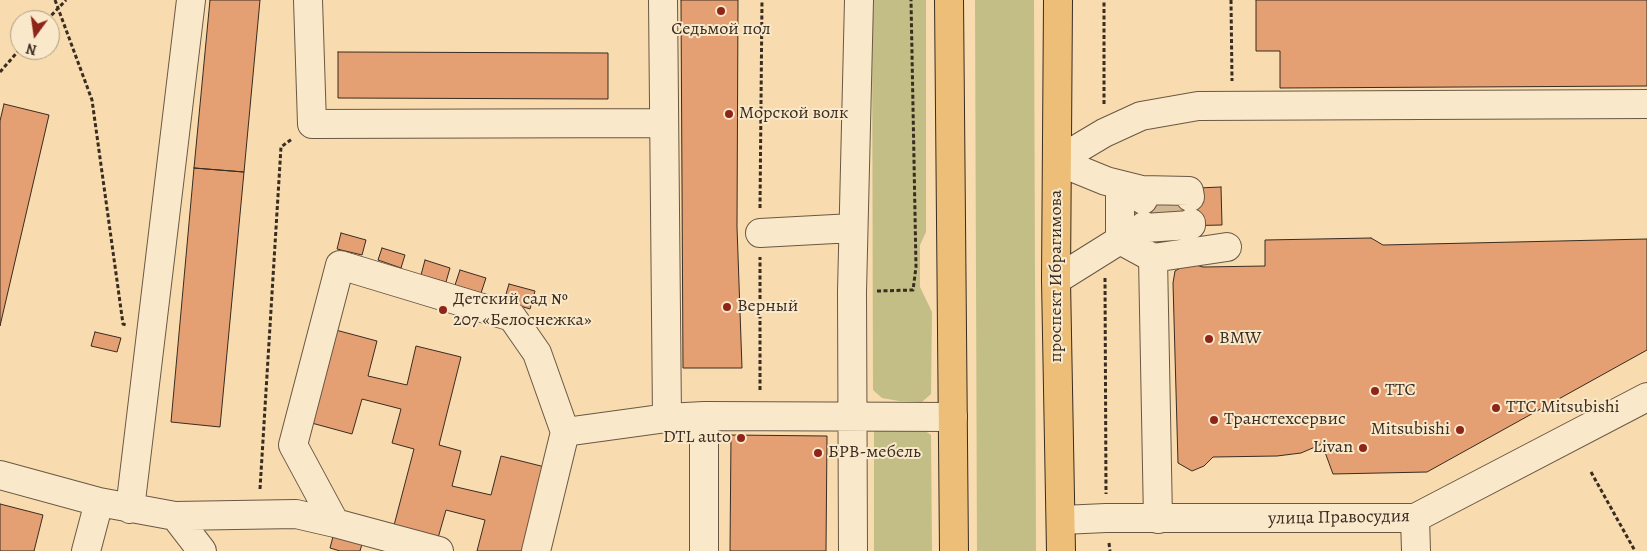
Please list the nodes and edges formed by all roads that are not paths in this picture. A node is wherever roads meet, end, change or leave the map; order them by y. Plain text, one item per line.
1 (191, 0) edge
2 (308, 0) edge
3 (662, 0) edge
4 (859, 0) edge
5 (949, 0) edge
6 (1058, 0) edge
7 (1647, 104) edge
8 (663, 123) junction
9 (1056, 161) junction
10 (1158, 208) junction
11 (854, 228) junction
12 (760, 233) dead end
13 (1120, 240) junction
14 (1227, 247) dead end
15 (1153, 258) junction
16 (1056, 280) junction
17 (1647, 397) edge
18 (704, 416) junction
19 (852, 417) junction
20 (953, 417) junction
21 (667, 418) junction
22 (565, 432) junction
23 (0, 475) edge
24 (99, 502) junction
25 (130, 509) junction
26 (175, 516) junction
27 (1415, 518) junction
28 (1158, 519) junction
29 (1062, 520) junction
30 (335, 523) junction
31 (86, 551) edge
32 (202, 551) edge
33 (439, 551) edge
34 (536, 551) edge
35 (704, 551) edge
36 (853, 551) edge
37 (954, 551) edge
38 (1061, 551) edge
39 (1416, 551) edge

1 - 25 street
2 - 8 street
3 - 8 street
4 - 11 street
5 - 20 main road
6 - 9 main road, проспект Ибрагимова
7 - 9 street
8 - 21 street
9 - 10 street
9 - 16 main road, проспект Ибрагимова
10 - 13 street
10 - 13 street
11 - 12 street
11 - 19 street
13 - 15 street
13 - 16 street
14 - 15 street
15 - 28 street
16 - 29 main road, проспект Ибрагимова
17 - 27 street, улица Правосудия
18 - 19 street
18 - 21 street
18 - 35 street
19 - 20 street
19 - 36 street
20 - 37 main road
21 - 22 street
22 - 30 street
22 - 34 street
23 - 24 street
24 - 25 street
24 - 31 street
25 - 26 street
26 - 30 street
26 - 32 street
27 - 28 street, улица Правосудия
27 - 39 street
28 - 29 street, улица Правосудия
29 - 38 main road, проспект Ибрагимова
30 - 33 street

